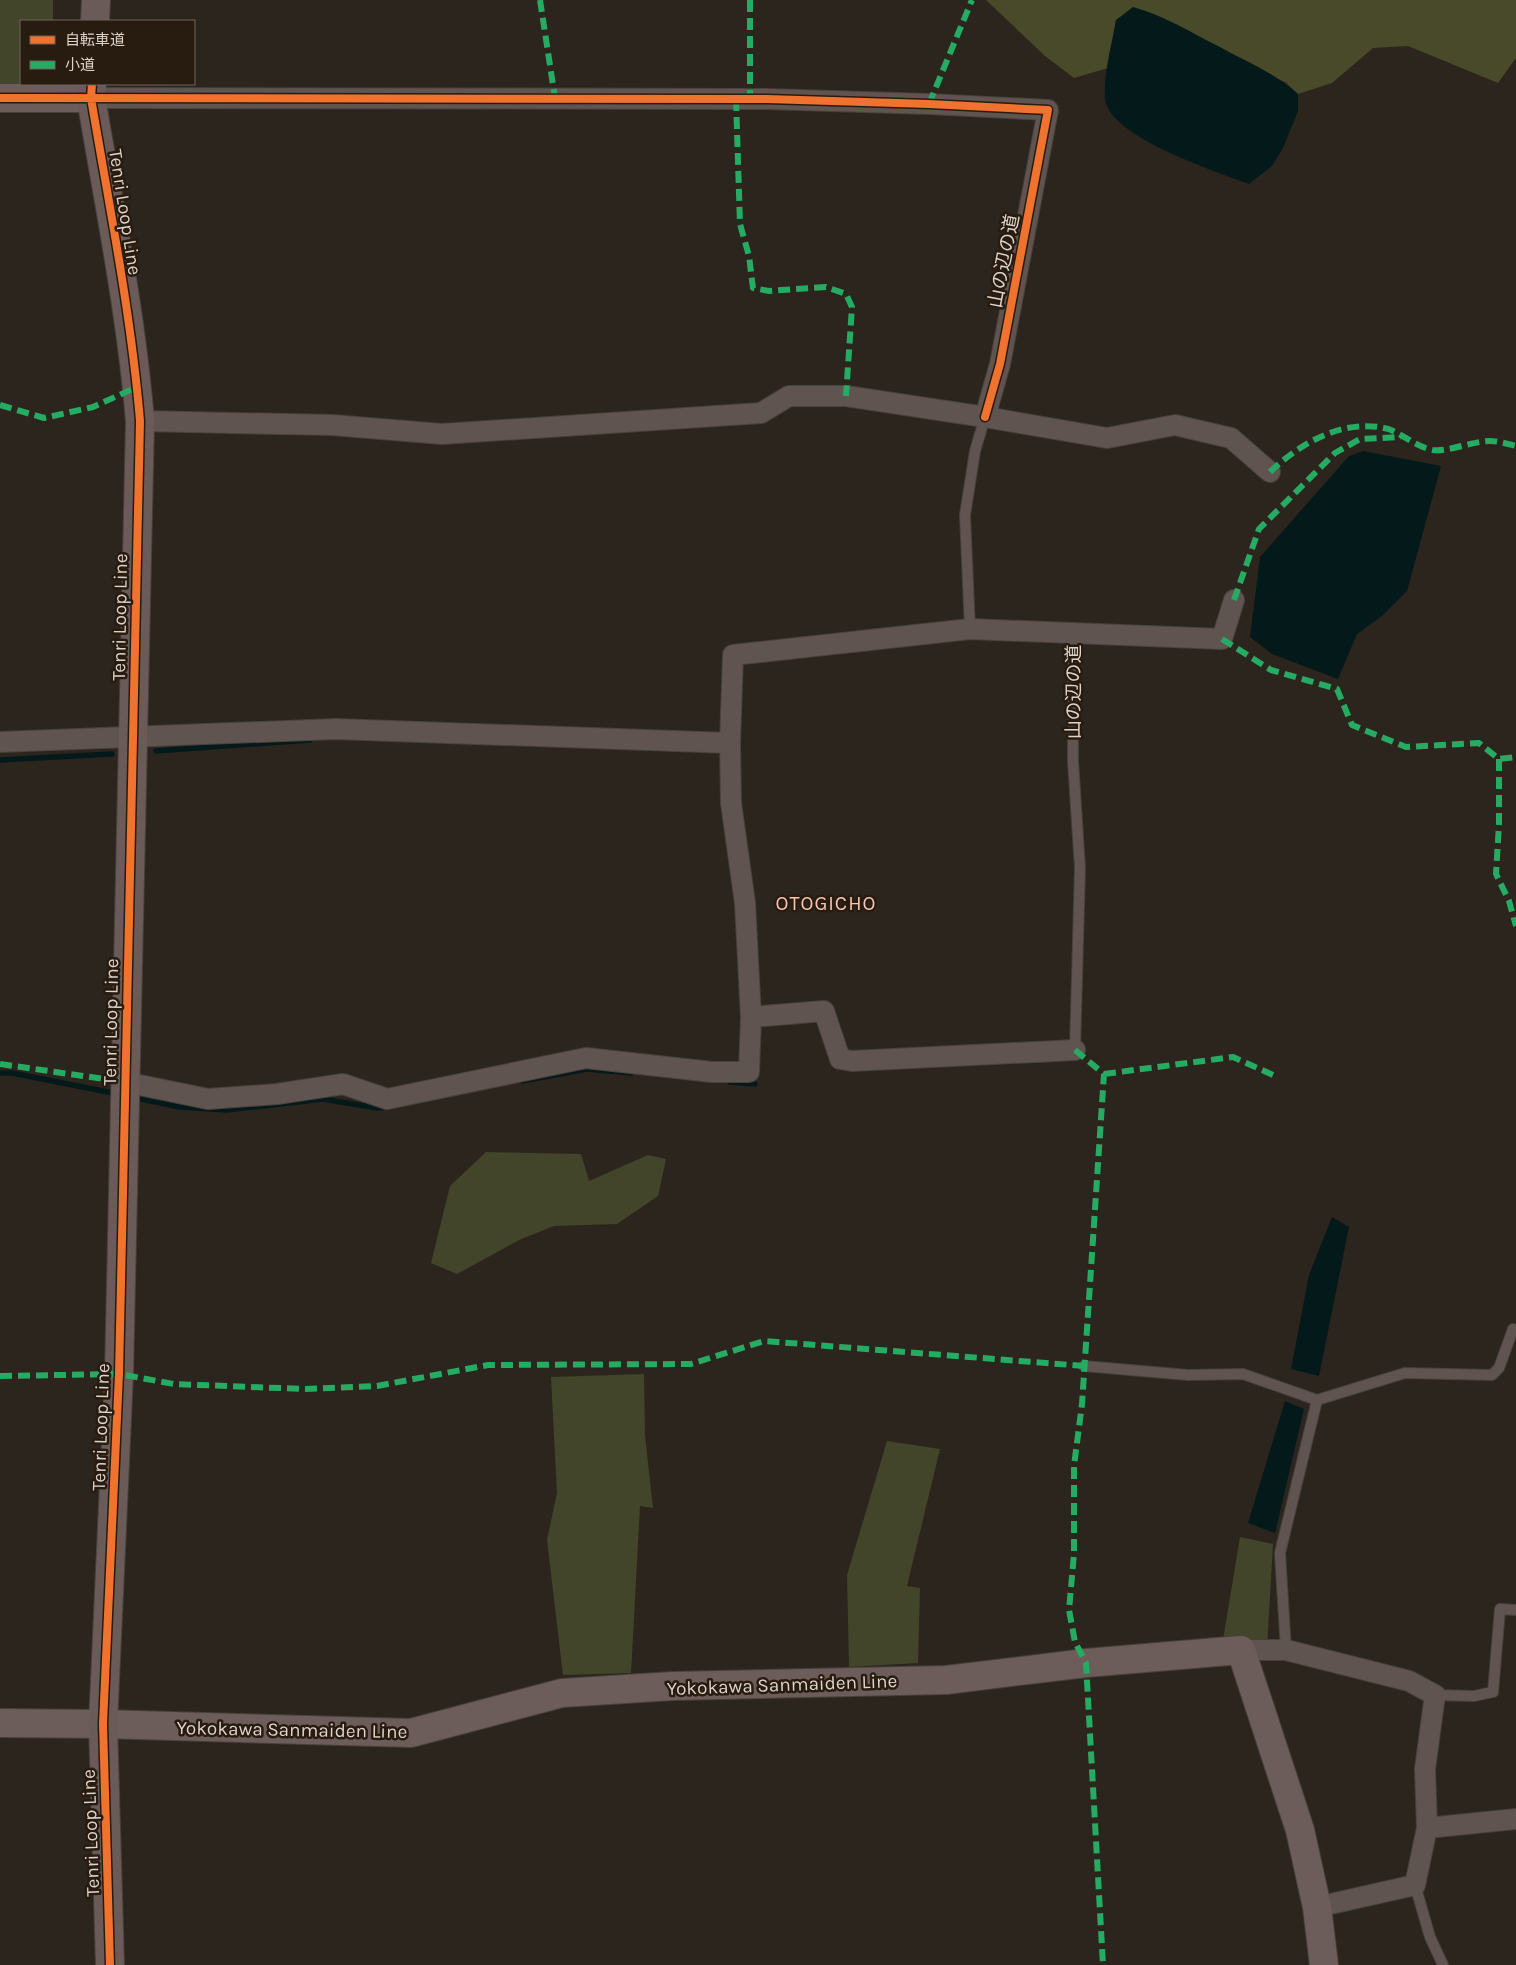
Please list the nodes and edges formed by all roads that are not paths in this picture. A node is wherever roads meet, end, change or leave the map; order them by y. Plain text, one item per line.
1 (96, 0) edge
2 (95, 20) edge
3 (91, 91) edge
4 (0, 98) edge
5 (985, 417) junction
6 (140, 421) junction
7 (1270, 472) dead end
8 (1234, 600) dead end
9 (970, 629) junction
10 (1073, 634) junction
11 (133, 738) junction
12 (0, 742) edge
13 (730, 743) junction
14 (751, 1017) junction
15 (1075, 1050) joint
16 (125, 1082) junction
17 (1516, 1330) edge
18 (1084, 1366) dead end
19 (1317, 1400) junction
20 (1516, 1610) edge
21 (1241, 1650) junction
22 (1286, 1650) junction
23 (1435, 1694) junction
24 (0, 1723) edge
25 (103, 1724) junction
26 (1516, 1820) edge
27 (1427, 1828) junction
28 (1414, 1885) junction
29 (1317, 1907) junction
30 (110, 1965) edge
31 (1324, 1965) edge
32 (1443, 1965) edge

1 - 2 main road
3 - 4 main road
3 - 5 street, 山の辺の道
3 - 6 main road, Tenri Loop Line
5 - 6 street
5 - 7 street
5 - 9 lane, 山の辺の道
6 - 11 main road, Tenri Loop Line
8 - 10 street
9 - 10 street, 山の辺の道
9 - 13 street
10 - 15 lane, 山の辺の道
11 - 12 street
11 - 13 street
11 - 16 main road, Tenri Loop Line
13 - 14 street
14 - 15 street
14 - 16 street
16 - 25 main road, Tenri Loop Line
17 - 19 lane
18 - 19 lane
19 - 22 lane
20 - 23 lane
21 - 22 street
21 - 25 main road, Yokokawa Sanmaiden Line
21 - 29 main road
22 - 23 street
23 - 27 street
24 - 25 main road, Yokokawa Sanmaiden Line
25 - 30 main road, Tenri Loop Line
26 - 27 street
27 - 28 street
28 - 29 street
28 - 32 lane
29 - 31 main road

